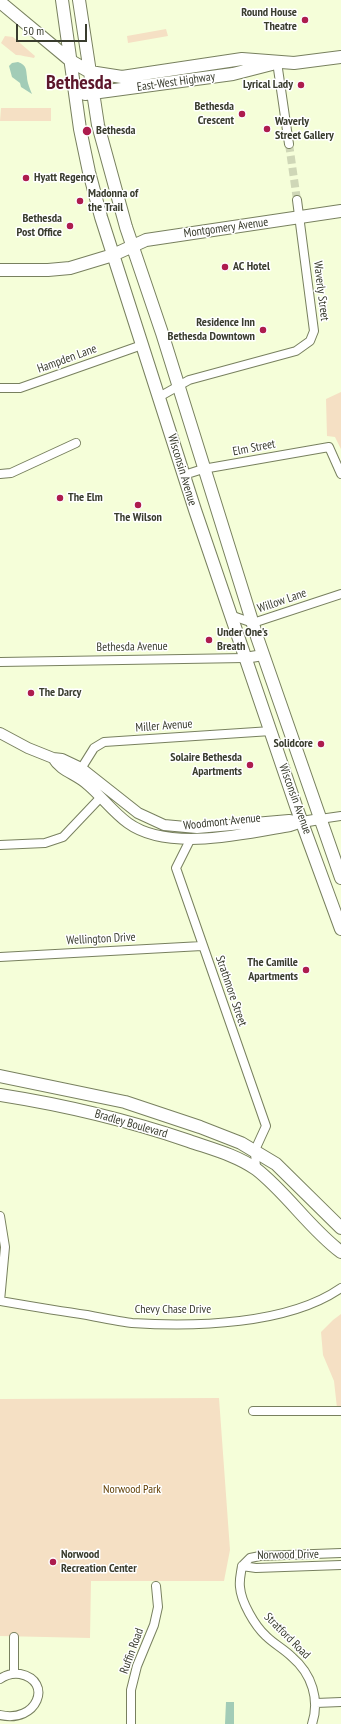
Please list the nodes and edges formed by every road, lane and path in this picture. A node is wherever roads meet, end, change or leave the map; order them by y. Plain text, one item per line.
1 (62, 0) edge
2 (79, 0) edge
3 (0, 2) edge
4 (341, 57) edge
5 (72, 61) junction
6 (277, 62) junction
7 (90, 72) junction
8 (92, 93) junction
9 (74, 96) junction
10 (289, 144) tunnel mouth
11 (297, 200) tunnel mouth
12 (341, 211) edge
13 (299, 217) junction
14 (132, 246) junction
15 (113, 255) junction
16 (0, 270) edge
17 (142, 345) junction
18 (178, 385) junction
19 (0, 388) edge
20 (159, 397) junction
21 (76, 443) dead end
22 (203, 469) junction
23 (0, 474) edge
24 (341, 474) edge
25 (184, 475) junction
26 (341, 594) edge
27 (230, 615) junction
28 (253, 623) junction
29 (264, 655) junction
30 (246, 658) junction
31 (0, 662) edge
32 (271, 731) junction
33 (0, 733) edge
34 (79, 772) junction
35 (100, 798) junction
36 (341, 816) edge
37 (320, 819) junction
38 (302, 822) junction
39 (181, 828) junction
40 (173, 839) junction
41 (190, 840) junction
42 (0, 845) edge
43 (341, 878) edge
44 (341, 929) edge
45 (202, 946) junction
46 (0, 957) edge
47 (0, 1076) edge
48 (0, 1095) edge
49 (255, 1150) junction
50 (222, 1152) junction
51 (256, 1170) junction
52 (0, 1216) edge
53 (341, 1228) edge
54 (341, 1252) edge
55 (341, 1288) edge
56 (0, 1301) edge
57 (253, 1411) dead end
58 (341, 1411) edge
59 (341, 1553) edge
60 (341, 1565) edge
61 (242, 1566) junction
62 (156, 1586) dead end
63 (14, 1636) dead end
64 (14, 1660) junction
65 (14, 1673) junction
66 (25, 1675) junction
67 (0, 1679) edge
68 (341, 1702) edge
69 (316, 1703) junction
70 (0, 1715) edge
71 (14, 1722) edge
72 (131, 1724) edge
73 (312, 1724) edge

1 - 5 main road, Wisconsin Avenue
2 - 7 main road, Wisconsin Avenue
3 - 5 main road
4 - 6 main road, East-West Highway
5 - 7 main road
5 - 9 main road, Wisconsin Avenue
6 - 7 main road, East-West Highway
6 - 8 main road, East-West Highway
6 - 10 street
7 - 8 main road, Wisconsin Avenue
8 - 9 main road, East-West Highway
8 - 14 main road, Wisconsin Avenue
9 - 15 main road, Wisconsin Avenue
11 - 13 street, Waverly Street
12 - 13 main road, Montgomery Avenue
13 - 14 main road, Montgomery Avenue
13 - 18 street, Waverly Street
14 - 15 main road, Montgomery Avenue
14 - 18 main road, Wisconsin Avenue
15 - 16 main road, Montgomery Avenue
15 - 17 main road, Wisconsin Avenue
17 - 19 street, Hampden Lane
17 - 20 main road, Wisconsin Avenue
18 - 20 street
18 - 22 main road, Wisconsin Avenue
20 - 25 main road, Wisconsin Avenue
21 - 23 street
22 - 24 street, Elm Street
22 - 25 street, Elm Street
22 - 28 main road, Wisconsin Avenue
25 - 27 main road, Wisconsin Avenue
26 - 28 street, Willow Lane
27 - 28 street, Willow Lane
27 - 30 main road, Wisconsin Avenue
28 - 29 main road, Wisconsin Avenue
29 - 30 street, Bethesda Avenue
29 - 37 main road, Wisconsin Avenue
30 - 31 street, Bethesda Avenue
30 - 32 main road, Wisconsin Avenue
32 - 34 street, Miller Avenue
32 - 38 main road, Wisconsin Avenue
33 - 34 street, Woodmont Avenue
34 - 35 street, Woodmont Avenue
34 - 39 street, Woodmont Avenue
35 - 40 street, Woodmont Avenue
35 - 42 street
36 - 37 street
37 - 38 street, Woodmont Avenue
37 - 43 main road, Wisconsin Avenue
38 - 39 street, Woodmont Avenue
38 - 41 street, Woodmont Avenue
38 - 44 main road, Wisconsin Avenue
39 - 40 street
40 - 41 street, Woodmont Avenue
41 - 45 street, Strathmore Street
45 - 46 street, Wellington Drive
45 - 49 street, Strathmore Street
47 - 49 main road, Bradley Boulevard
48 - 50 main road, Bradley Boulevard
49 - 50 main road
49 - 51 street
49 - 53 main road, Bradley Boulevard
50 - 51 main road, Bradley Boulevard
51 - 54 main road, Bradley Boulevard
52 - 56 street
55 - 56 street, Chevy Chase Drive
57 - 58 street
59 - 61 street, Norwood Drive
60 - 61 street, Norwood Drive
61 - 69 street, Stratford Road
62 - 72 street, Ruffin Road
63 - 64 street
64 - 65 street
64 - 66 street
65 - 66 street
65 - 67 street
66 - 71 street
68 - 69 street
69 - 73 street, Stratford Road
70 - 71 street

